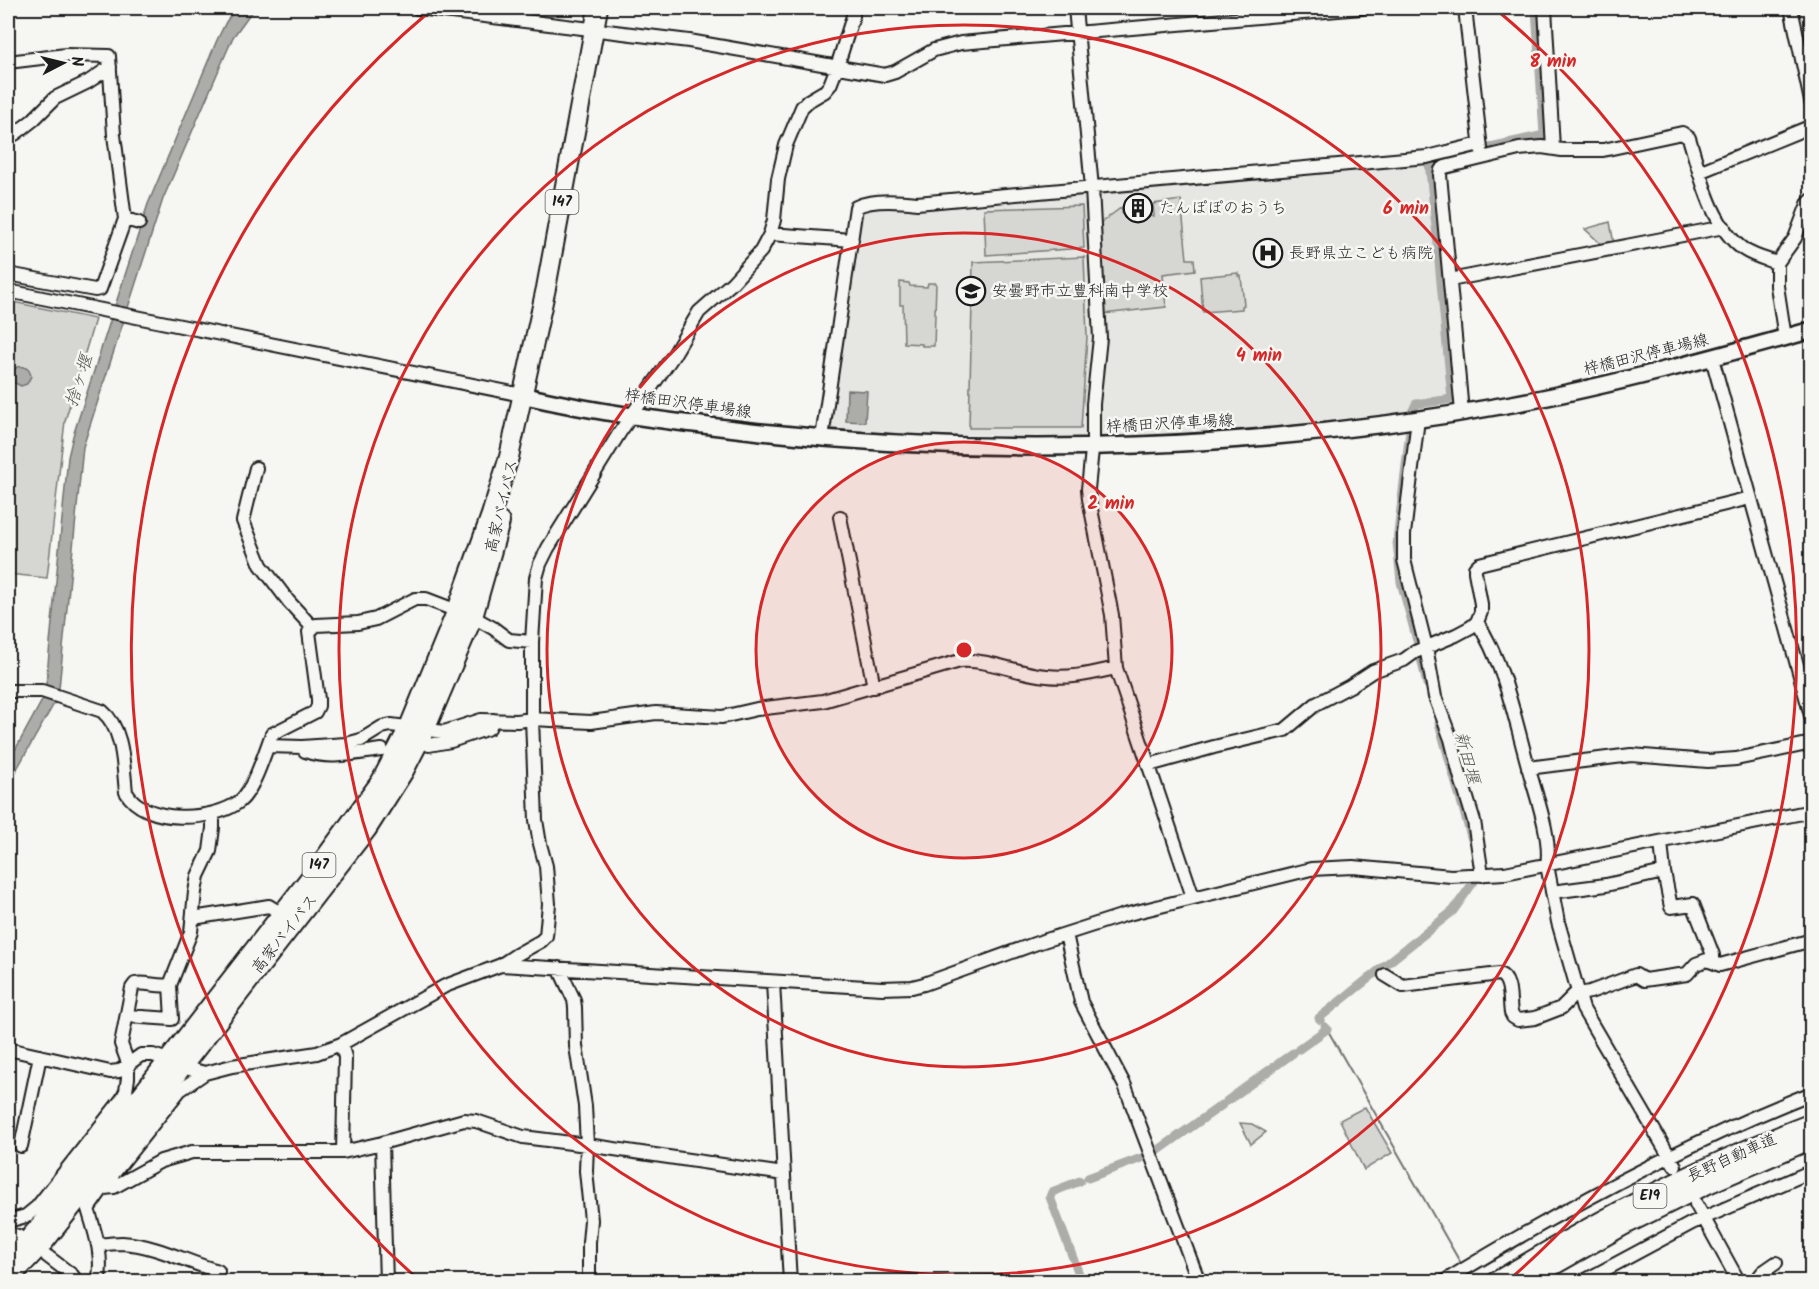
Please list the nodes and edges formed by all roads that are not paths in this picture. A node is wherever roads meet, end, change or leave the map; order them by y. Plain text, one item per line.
1 (418, 8) edge
2 (598, 8) edge
3 (853, 8) edge
4 (1075, 8) edge
5 (1361, 8) edge
6 (1465, 8) edge
7 (1545, 8) edge
8 (1791, 8) edge
9 (594, 29) junction
10 (1077, 32) junction
11 (1807, 57) edge
12 (8, 62) edge
13 (110, 67) junction
14 (837, 67) junction
15 (1812, 106) edge
16 (1812, 126) edge
17 (8, 135) edge
18 (1480, 144) junction
19 (1553, 148) junction
20 (1482, 158) junction
21 (1700, 172) junction
22 (1092, 188) junction
23 (1812, 200) edge
24 (125, 219) junction
25 (139, 223) dead end
26 (1724, 226) junction
27 (770, 234) junction
28 (852, 240) junction
29 (1777, 263) junction
30 (8, 274) edge
31 (1450, 280) junction
32 (8, 291) edge
33 (1812, 330) edge
34 (1785, 338) junction
35 (1712, 358) junction
36 (521, 400) junction
37 (1462, 412) junction
38 (631, 415) junction
39 (1418, 420) junction
40 (822, 438) junction
41 (1093, 446) junction
42 (256, 468) dead end
43 (1750, 498) junction
44 (840, 517) dead end
45 (465, 613) junction
46 (1477, 622) junction
47 (312, 627) junction
48 (532, 642) junction
49 (1426, 647) junction
50 (1116, 668) junction
51 (874, 687) junction
52 (8, 691) edge
53 (532, 719) junction
54 (1812, 719) edge
55 (421, 734) junction
56 (1812, 743) edge
57 (268, 746) junction
58 (302, 747) junction
59 (382, 750) dead end
60 (1149, 765) junction
61 (1528, 768) junction
62 (1812, 811) edge
63 (213, 815) junction
64 (1661, 842) junction
65 (1547, 865) junction
66 (1664, 872) junction
67 (1482, 875) junction
68 (1552, 892) junction
69 (1193, 897) junction
70 (282, 914) junction
71 (193, 918) junction
72 (1066, 934) junction
73 (1812, 940) edge
74 (1713, 961) junction
75 (501, 965) junction
76 (560, 968) junction
77 (1385, 975) dead end
78 (773, 982) junction
79 (170, 985) junction
80 (1579, 994) junction
81 (127, 1016) junction
82 (341, 1044) junction
83 (8, 1049) edge
84 (40, 1056) junction
85 (128, 1063) junction
86 (175, 1063) junction
87 (205, 1073) junction
88 (1812, 1094) edge
89 (1812, 1123) edge
90 (1812, 1139) edge
91 (382, 1143) junction
92 (587, 1145) junction
93 (21, 1146) dead end
94 (343, 1152) junction
95 (1672, 1161) junction
96 (1812, 1171) edge
97 (783, 1174) junction
98 (104, 1188) junction
99 (1696, 1204) dead end
100 (1703, 1218) junction
101 (8, 1221) edge
102 (98, 1245) junction
103 (47, 1256) dead end
104 (8, 1263) edge
105 (1776, 1263) dead end
106 (8, 1280) edge
107 (75, 1281) edge
108 (98, 1281) edge
109 (214, 1281) edge
110 (386, 1281) edge
111 (589, 1281) edge
112 (790, 1281) edge
113 (1199, 1281) edge
114 (1443, 1281) edge
115 (1495, 1281) edge
116 (1524, 1281) edge
117 (1582, 1281) edge
118 (1739, 1281) edge
119 (1755, 1281) edge

1 - 9 street
2 - 9 highway, 高家バイパス / 147
3 - 14 street
4 - 10 street
5 - 10 street
6 - 18 street
7 - 19 street
8 - 11 street
9 - 14 street
9 - 36 highway, 高家バイパス / 147
10 - 14 street
10 - 22 street
11 - 15 street
12 - 13 street
13 - 17 street
13 - 24 street
14 - 27 street
16 - 21 street
18 - 20 street
18 - 22 street
19 - 20 street
19 - 21 street
20 - 31 street
21 - 26 street
22 - 28 street
22 - 41 street
23 - 29 street
24 - 25 street
24 - 30 street
26 - 29 street
26 - 31 street
27 - 28 street
27 - 38 street
28 - 40 street
29 - 34 street
31 - 37 street
32 - 36 street
33 - 34 main road, 梓橋田沢停車場線
34 - 35 main road, 梓橋田沢停車場線
35 - 37 main road, 梓橋田沢停車場線
35 - 43 street
36 - 38 main road, 梓橋田沢停車場線
36 - 45 highway, 高家バイパス / 147
37 - 39 main road, 梓橋田沢停車場線
38 - 40 main road, 梓橋田沢停車場線
38 - 48 street
39 - 41 main road, 梓橋田沢停車場線
39 - 49 street
40 - 41 main road, 梓橋田沢停車場線
41 - 50 street
42 - 47 street
43 - 46 street
43 - 54 street
44 - 51 street
45 - 47 street
45 - 48 street
45 - 55 highway, 高家バイパス / 147
46 - 49 street
46 - 61 street
47 - 57 street
48 - 53 street
49 - 60 street
49 - 67 street
50 - 51 street
50 - 60 street
51 - 53 street
52 - 63 street
53 - 55 street
53 - 75 street
55 - 58 street
55 - 70 highway, 高家バイパス / 147
55 - 86 highway, 高家バイパス / 147
56 - 61 street
57 - 58 street
57 - 63 street
58 - 59 street
60 - 69 street
61 - 65 street
62 - 64 street
63 - 71 street
64 - 65 street
64 - 66 street
65 - 67 street
65 - 68 street
66 - 68 street
66 - 74 street
67 - 69 street
68 - 80 street
69 - 72 street
70 - 71 street
70 - 86 highway, 高家バイパス / 147
71 - 79 street
72 - 78 street
72 - 113 street
73 - 74 street
74 - 80 street
75 - 76 street
75 - 82 street
76 - 78 street
76 - 92 street
77 - 80 street
78 - 97 street
79 - 81 street
79 - 81 street
80 - 95 street
81 - 85 street
82 - 87 street
82 - 94 street
83 - 84 street
84 - 85 street
84 - 93 street
85 - 86 street
85 - 101 street
86 - 87 street
86 - 104 highway, 高家バイパス / 147
86 - 106 highway, 高家バイパス / 147
87 - 98 street
88 - 95 street
89 - 115 highway, 長野自動車道 / E19
90 - 116 highway, 長野自動車道 / E19
91 - 92 street
91 - 94 street
91 - 110 street
92 - 97 street
92 - 111 street
94 - 98 street
95 - 114 street
96 - 100 street
97 - 112 street
98 - 102 street
99 - 100 street
100 - 117 street
100 - 118 street
102 - 108 street
102 - 109 street
103 - 107 street
105 - 119 street

